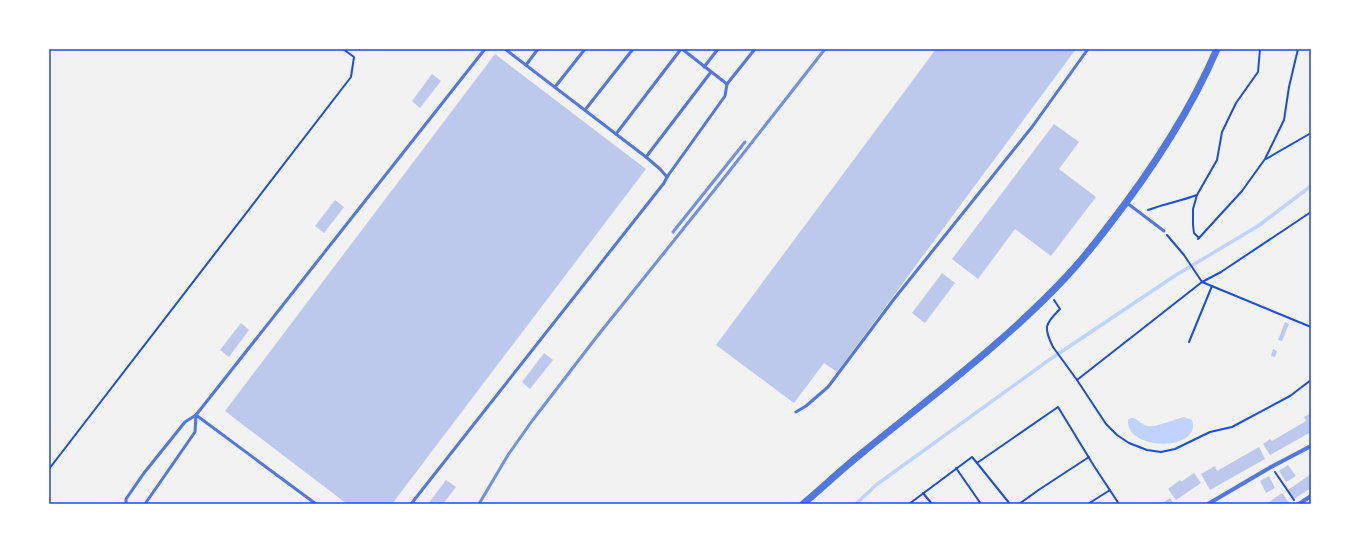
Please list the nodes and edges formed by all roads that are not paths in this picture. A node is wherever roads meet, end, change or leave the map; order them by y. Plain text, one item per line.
1 (485, 49) edge
2 (505, 49) edge
3 (538, 49) edge
4 (585, 49) edge
5 (633, 49) edge
6 (683, 49) edge
7 (718, 49) edge
8 (755, 49) edge
9 (1088, 49) edge
10 (1217, 49) edge
11 (526, 65) junction
12 (704, 66) junction
13 (711, 72) junction
14 (727, 84) junction
15 (555, 87) junction
16 (584, 110) junction
17 (616, 134) junction
18 (646, 157) junction
19 (666, 177) junction
20 (1126, 203) junction
21 (1164, 232) road end
22 (796, 412) dead end
23 (196, 415) junction
24 (1311, 446) edge
25 (1311, 496) edge
26 (126, 504) edge
27 (145, 504) edge
28 (316, 504) edge
29 (411, 504) edge
30 (803, 504) edge
31 (1208, 504) edge
32 (1298, 504) edge

1 - 23 lane
2 - 11 lane
3 - 11 lane
4 - 15 lane
5 - 16 lane
6 - 12 lane
6 - 17 lane
7 - 12 lane
8 - 14 lane
9 - 22 lane
10 - 20 street
11 - 15 lane
12 - 13 lane
13 - 14 lane
13 - 18 lane
14 - 19 lane
15 - 16 lane
16 - 17 lane
17 - 18 lane
18 - 19 lane
19 - 29 lane
20 - 21 lane
20 - 30 street
23 - 26 lane
23 - 27 lane
23 - 28 lane
24 - 31 street
25 - 32 street

